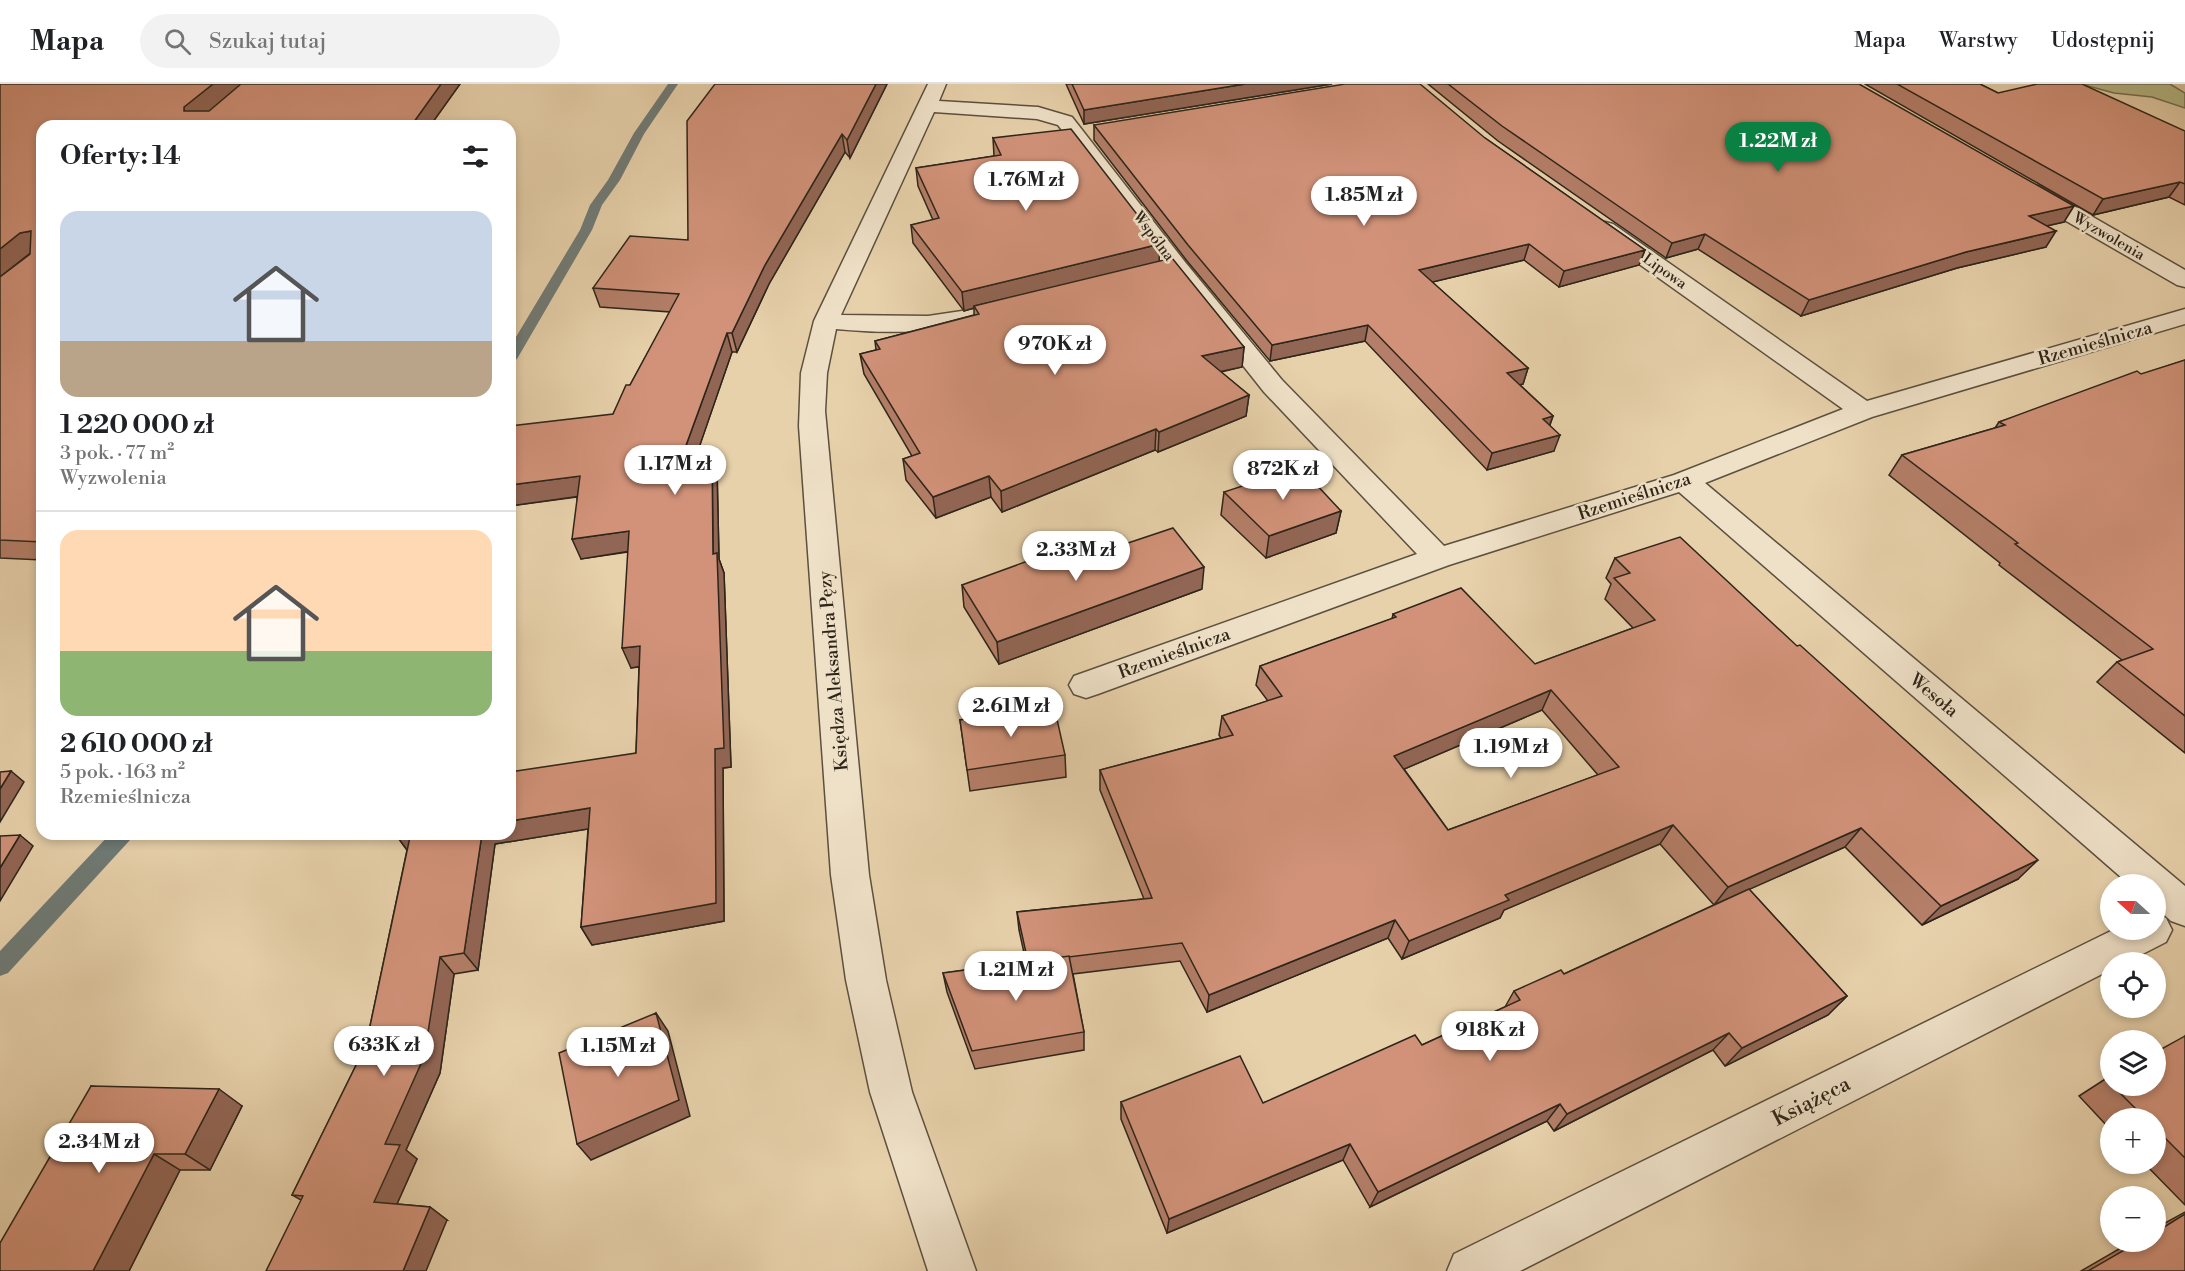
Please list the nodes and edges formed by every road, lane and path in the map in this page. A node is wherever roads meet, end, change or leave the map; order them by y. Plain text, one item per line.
1 (932, 95) edge
2 (2016, 182) edge
3 (1586, 215) edge
4 (2185, 280) edge
5 (1011, 309) edge
6 (2185, 316) edge
7 (826, 321) junction
8 (1863, 411) junction
9 (1683, 481) junction
10 (1438, 558) junction
11 (1086, 685) dead end
12 (2185, 911) edge
13 (2166, 922) edge
14 (2131, 940) edge
15 (952, 1271) edge
16 (1471, 1271) edge

1 - 7 street, Księdza Aleksandra Pęzy
1 - 10 street, Wspólna
2 - 4 street, Wyzwolenia
3 - 8 street, Lipowa
5 - 7 street
6 - 8 street, Rzemieślnicza
7 - 15 street, Księdza Aleksandra Pęzy
8 - 9 street, Rzemieślnicza
9 - 10 street, Rzemieślnicza
9 - 12 street, Wesoła
10 - 11 street, Rzemieślnicza
12 - 13 street, Książęca
14 - 16 street, Książęca

